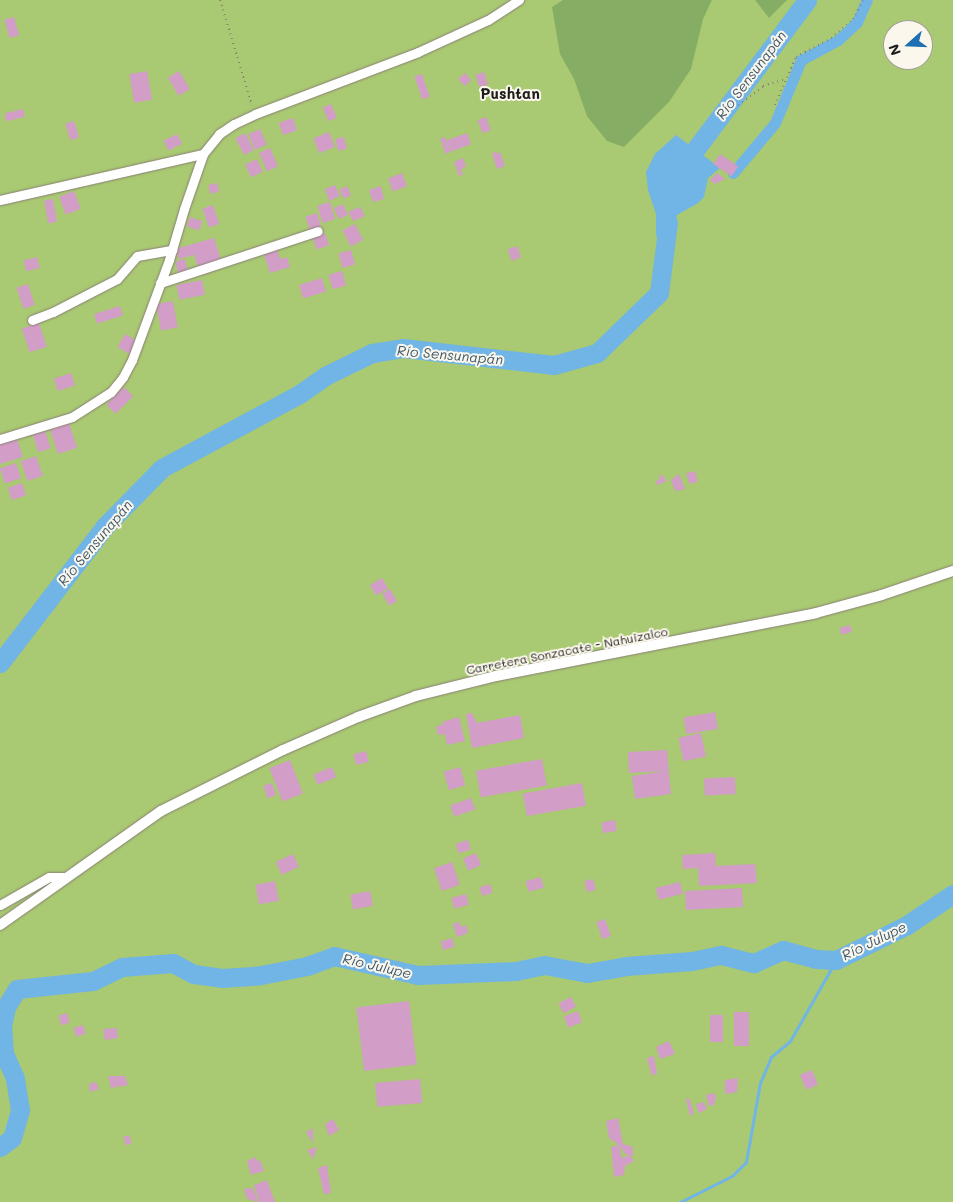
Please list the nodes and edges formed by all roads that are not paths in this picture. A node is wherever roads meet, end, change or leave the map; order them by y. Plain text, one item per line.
1 (519, 0) edge
2 (204, 154) junction
3 (0, 200) edge
4 (318, 231) dead end
5 (172, 250) junction
6 (160, 283) junction
7 (32, 320) dead end
8 (0, 439) edge
9 (953, 571) edge
10 (66, 877) junction
11 (0, 904) edge
12 (0, 926) edge

1 - 2 street
2 - 3 street
2 - 5 street
4 - 6 street
5 - 6 street
5 - 7 street
6 - 8 street
9 - 10 street, Carretera Sonzacate - Nahuizalco
10 - 11 street
10 - 12 street, Carretera Sonzacate - Nahuizalco

